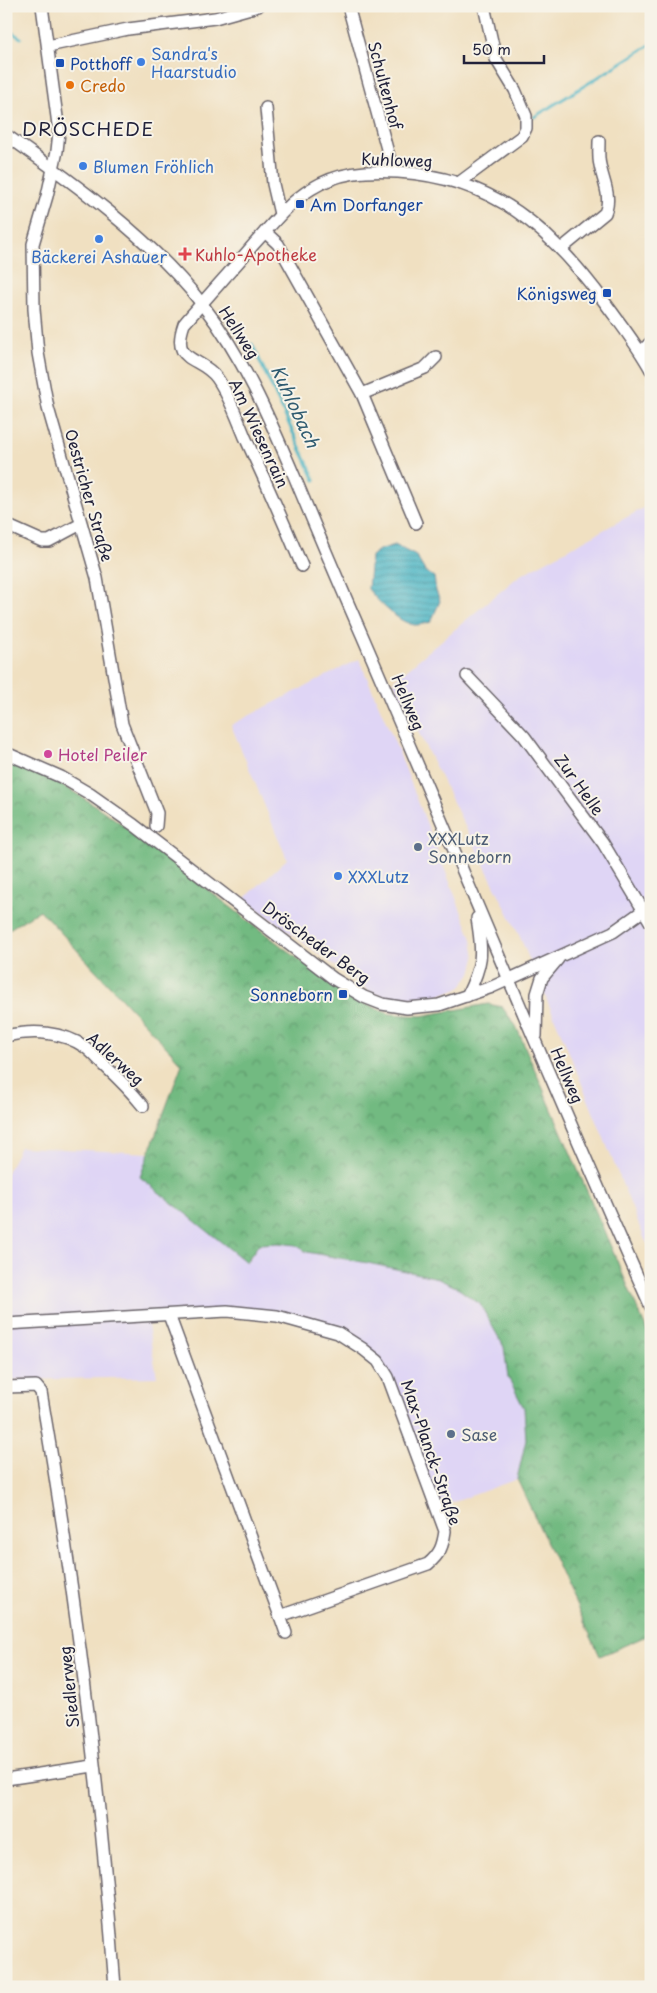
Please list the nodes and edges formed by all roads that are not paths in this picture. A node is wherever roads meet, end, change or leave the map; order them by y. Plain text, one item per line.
1 (42, 6) edge
2 (258, 6) edge
3 (348, 6) edge
4 (484, 6) edge
5 (48, 46) junction
6 (266, 108) dead end
7 (6, 134) edge
8 (599, 141) dead end
9 (54, 168) junction
10 (393, 171) junction
11 (460, 182) junction
12 (280, 214) junction
13 (265, 232) junction
14 (561, 249) junction
15 (202, 303) junction
16 (651, 342) edge
17 (641, 352) junction
18 (436, 357) dead end
19 (651, 370) edge
20 (362, 394) junction
21 (416, 523) dead end
22 (81, 524) junction
23 (6, 525) edge
24 (302, 566) dead end
25 (467, 676) dead end
26 (6, 753) edge
27 (156, 826) dead end
28 (474, 902) junction
29 (647, 908) edge
30 (651, 923) edge
31 (559, 957) junction
32 (508, 979) junction
33 (467, 996) junction
34 (6, 1036) edge
35 (535, 1041) junction
36 (143, 1106) dead end
37 (651, 1307) edge
38 (169, 1315) junction
39 (6, 1324) edge
40 (6, 1387) edge
41 (280, 1616) junction
42 (286, 1633) dead end
43 (93, 1766) junction
44 (6, 1779) edge
45 (115, 1987) edge

1 - 5 street, Oestricher Straße
2 - 5 street
3 - 10 street, Schultenhof
4 - 11 street
5 - 9 street, Oestricher Straße
6 - 12 street
7 - 9 street, Hellweg
8 - 14 street
9 - 15 street, Hellweg
9 - 22 street, Oestricher Straße
10 - 11 street, Kuhloweg
10 - 12 street, Kuhloweg
11 - 14 street, Kuhloweg
12 - 13 street, Kuhloweg
13 - 15 street, Kuhloweg
13 - 20 street
14 - 17 street, Kuhloweg
15 - 24 street, Am Wiesenrain
15 - 28 street, Hellweg
16 - 17 street
17 - 19 street, Kuhloweg
18 - 20 street
20 - 21 street
22 - 23 street
22 - 27 street, Oestricher Straße
25 - 29 street, Zur Helle
26 - 33 street, Dröscheder Berg
28 - 32 street, Hellweg
28 - 33 street
29 - 30 street, Zur Helle
29 - 31 street, Dröscheder Berg
31 - 32 street, Dröscheder Berg
31 - 35 street
32 - 33 street, Dröscheder Berg
32 - 35 street, Hellweg
34 - 36 street, Adlerweg
35 - 37 street, Hellweg
38 - 39 street, Max-Planck-Straße
38 - 41 street
38 - 41 street, Max-Planck-Straße
40 - 43 street, Siedlerweg
41 - 42 street
43 - 44 street
43 - 45 street, Siedlerweg

